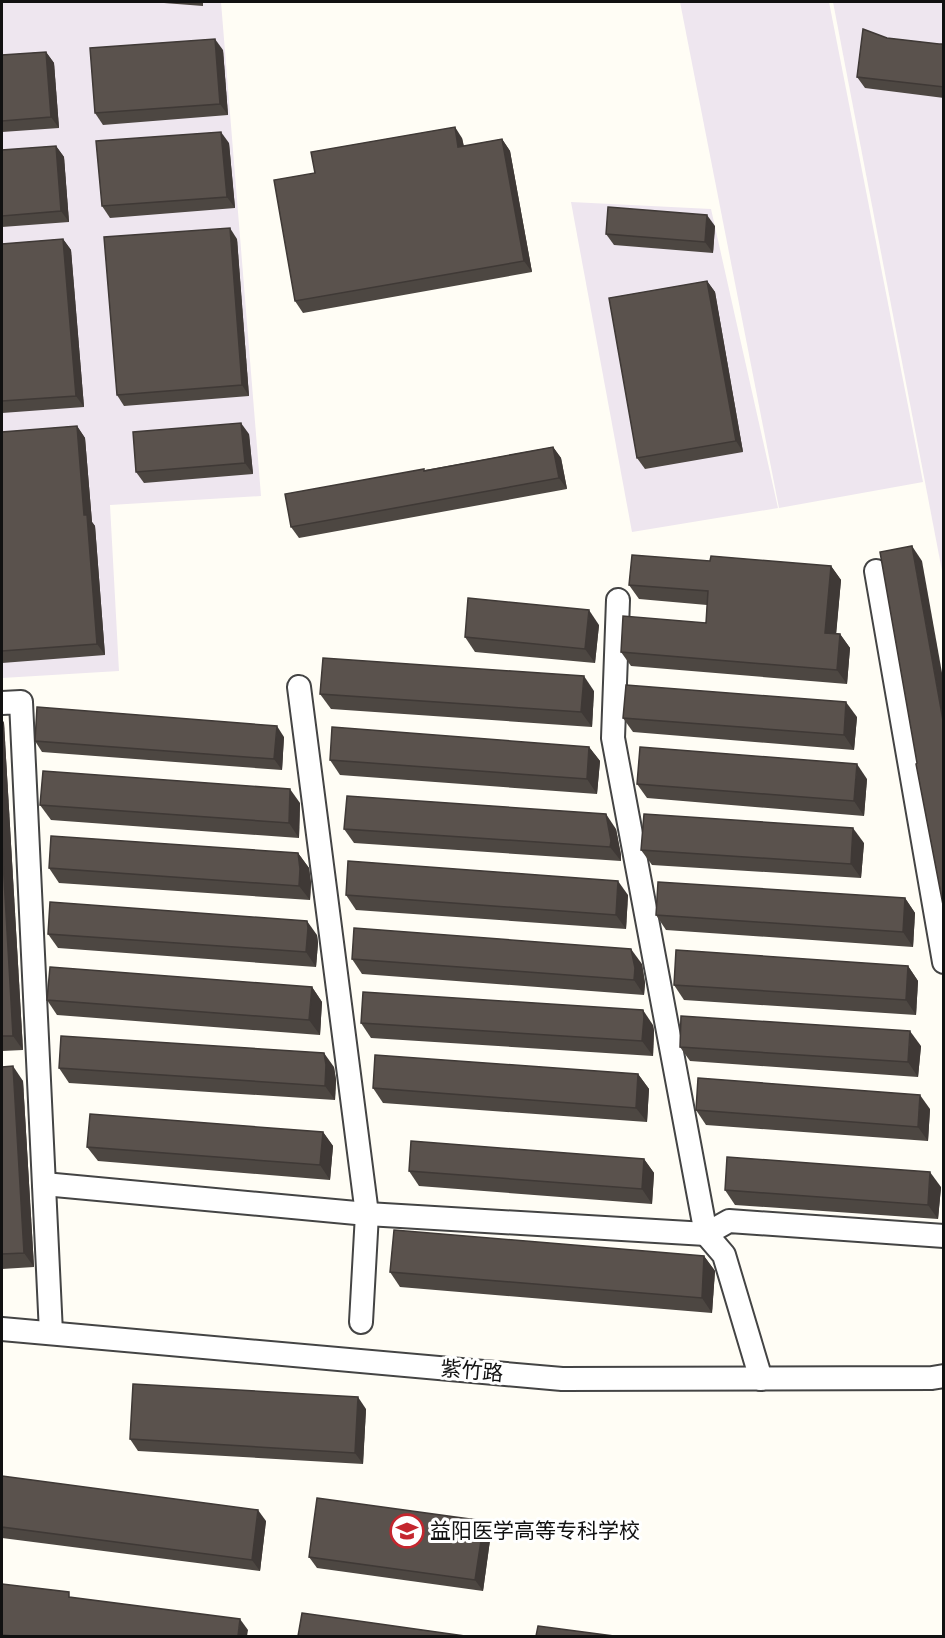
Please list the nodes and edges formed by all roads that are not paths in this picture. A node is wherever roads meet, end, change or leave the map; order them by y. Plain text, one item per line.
1 (876, 571) dead end
2 (618, 600) dead end
3 (299, 687) dead end
4 (2, 703) edge
5 (944, 962) edge
6 (44, 1184) junction
7 (367, 1214) junction
8 (706, 1234) junction
9 (944, 1236) edge
10 (361, 1322) dead end
11 (2, 1329) edge
12 (51, 1333) junction
13 (944, 1376) edge
14 (761, 1378) junction

1 - 5 street
2 - 8 street
3 - 7 street
4 - 6 street
6 - 7 street
6 - 12 street
7 - 8 street
7 - 10 street
8 - 9 street
8 - 14 street
11 - 12 street, 紫竹路
12 - 14 street, 紫竹路
13 - 14 street, 紫竹路

